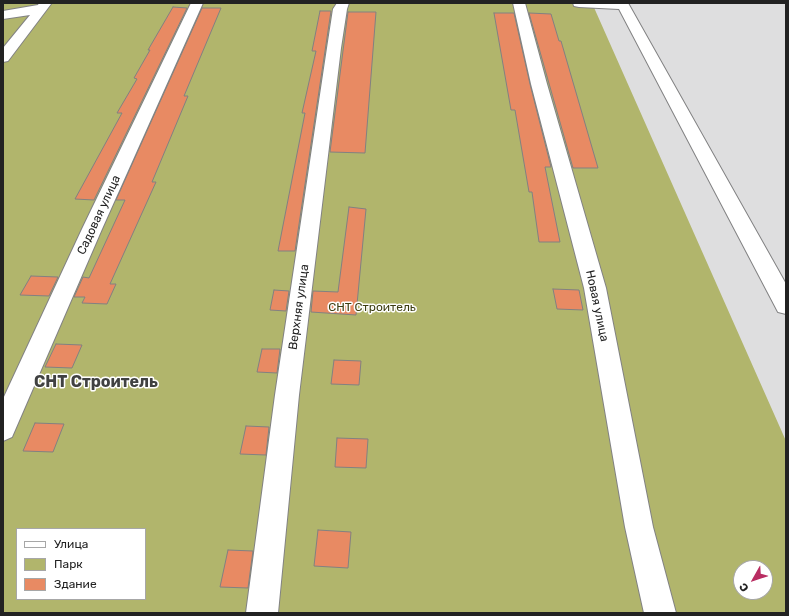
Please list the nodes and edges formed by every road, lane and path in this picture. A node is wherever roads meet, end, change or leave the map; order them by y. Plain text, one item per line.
1 (197, 3) edge
2 (343, 3) edge
3 (519, 3) edge
4 (579, 3) edge
5 (622, 4) edge
6 (44, 5) edge
7 (3, 15) edge
8 (3, 58) edge
9 (786, 305) edge
10 (3, 428) edge
11 (262, 613) edge
12 (660, 613) edge

1 - 10 street, Садовая улица
2 - 11 street, Верхняя улица
3 - 12 street, Новая улица
4 - 5 street
5 - 9 street
6 - 7 street
6 - 8 street

